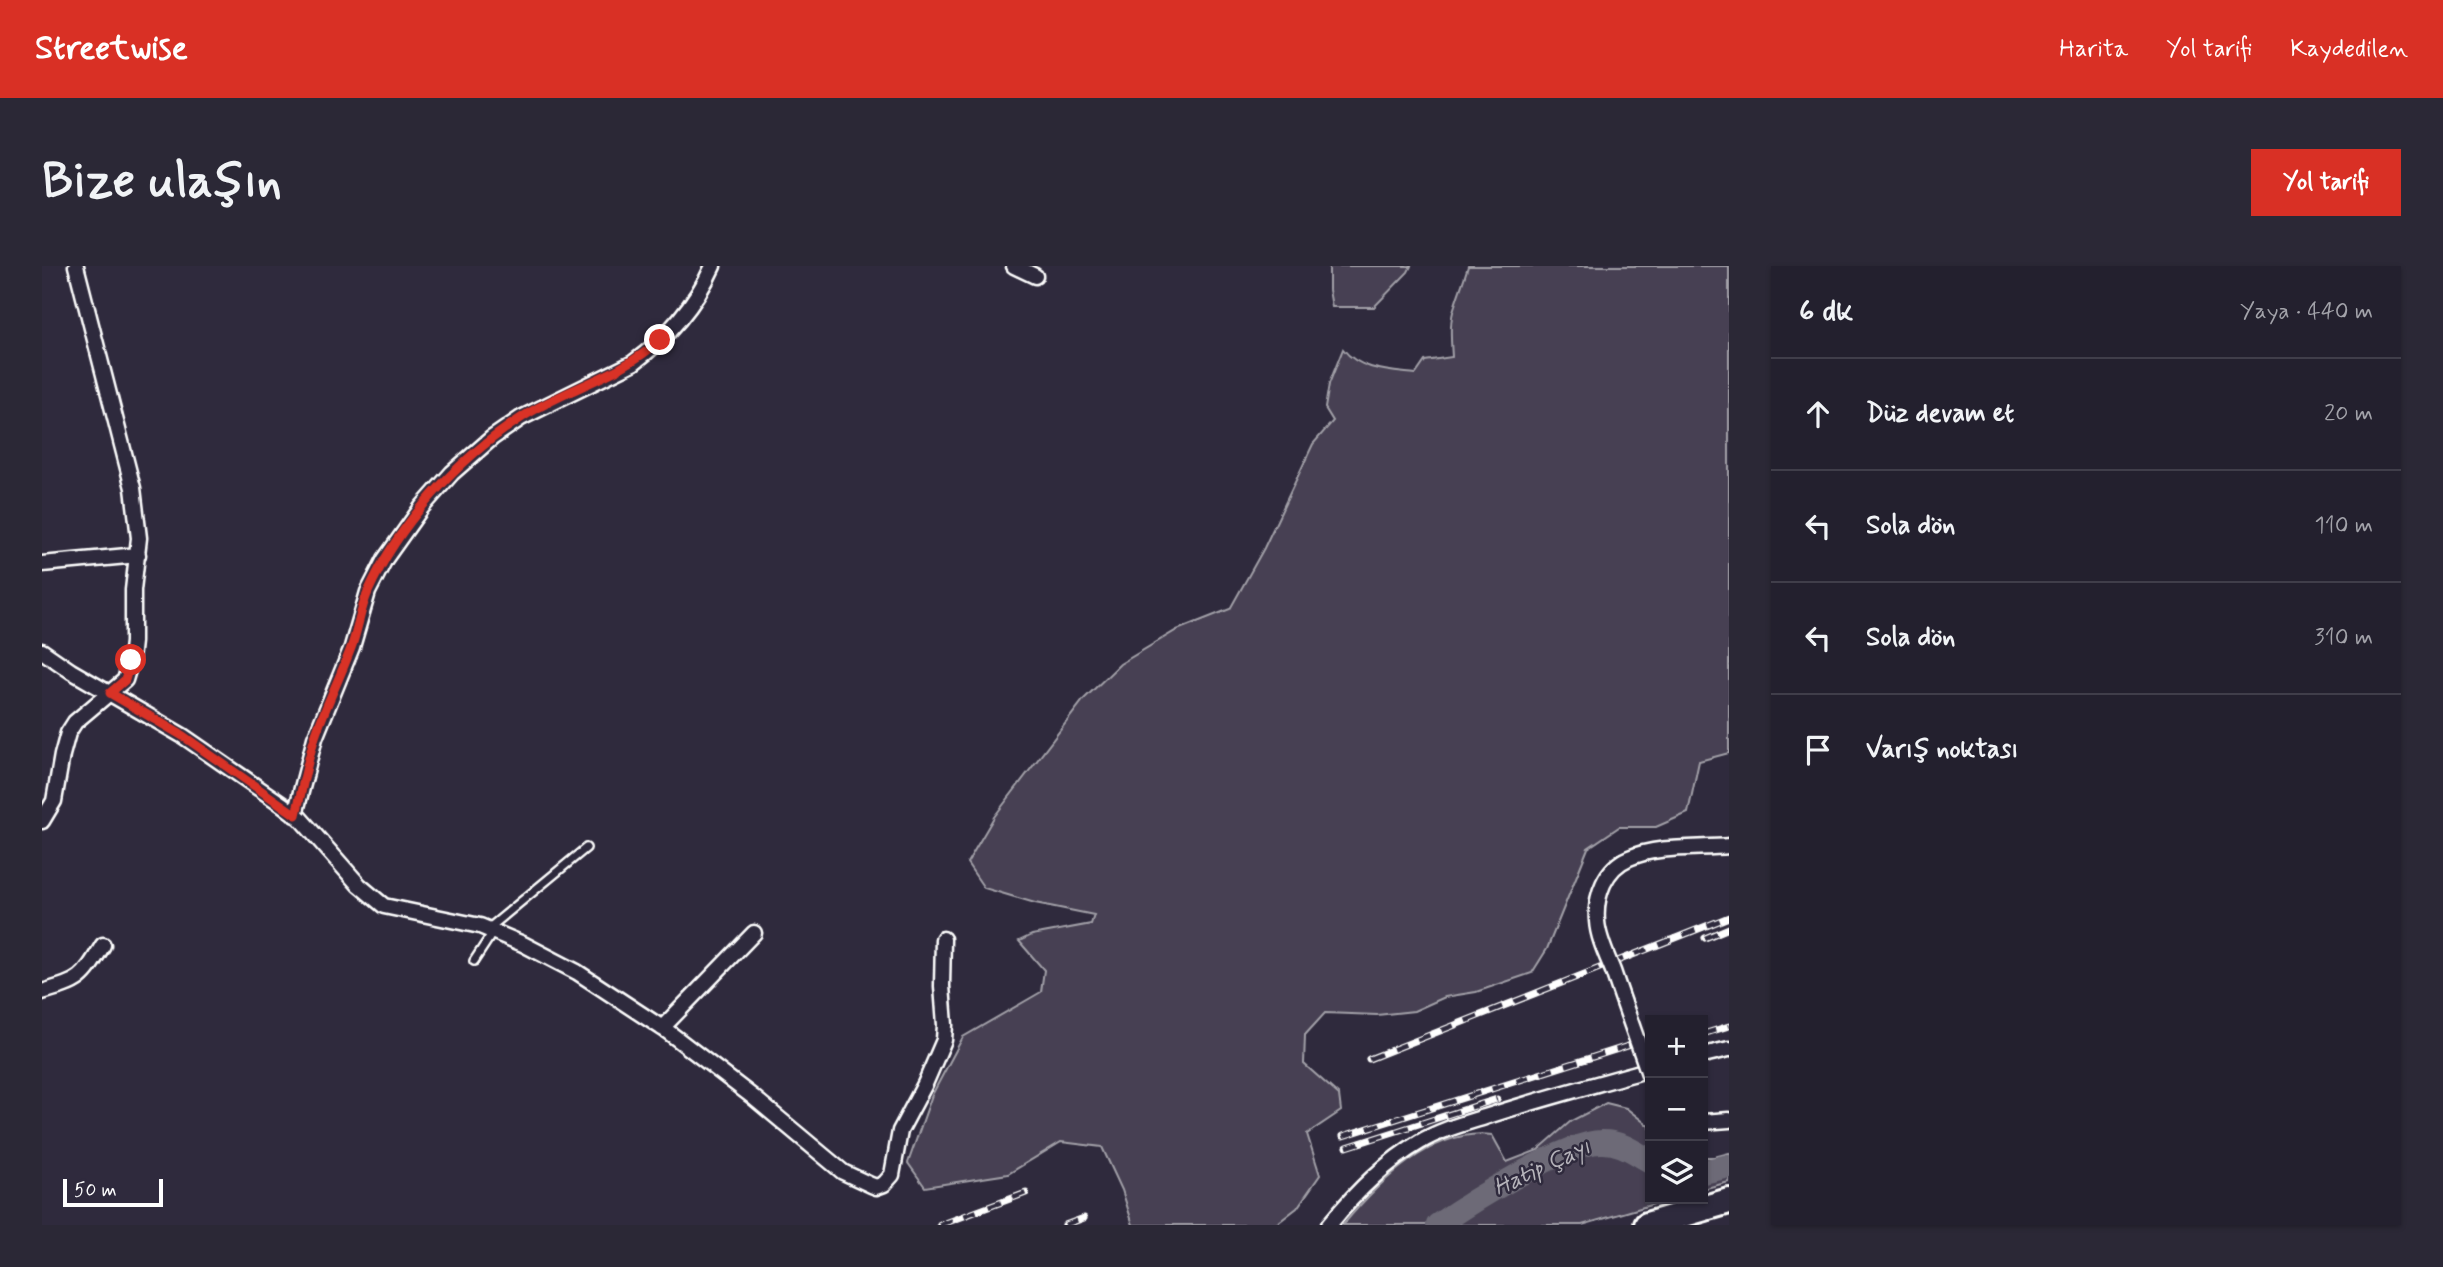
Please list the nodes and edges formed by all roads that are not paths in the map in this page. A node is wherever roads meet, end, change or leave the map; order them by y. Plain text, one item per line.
1 (76, 266) edge
2 (713, 266) edge
3 (1014, 266) edge
4 (1035, 276) dead end
5 (138, 555) junction
6 (42, 564) edge
7 (42, 651) edge
8 (110, 693) junction
9 (296, 815) junction
10 (42, 821) edge
11 (1729, 846) edge
12 (586, 848) dead end
13 (491, 930) junction
14 (754, 933) dead end
15 (943, 939) dead end
16 (103, 945) dead end
17 (474, 961) dead end
18 (42, 992) edge
19 (663, 1028) junction
20 (1729, 1049) edge
21 (1708, 1054) edge
22 (1645, 1063) edge
23 (1645, 1070) edge
24 (1729, 1120) edge
25 (1708, 1122) edge
26 (1729, 1201) edge
27 (1329, 1225) edge
28 (1647, 1225) edge

1 - 5 street
2 - 9 street
3 - 4 street
5 - 6 street
5 - 8 street
7 - 8 street
8 - 9 street
8 - 10 street
9 - 13 street
11 - 22 street, bridge
12 - 13 lane
13 - 17 lane
13 - 19 street
14 - 19 street
15 - 19 street
16 - 18 street
20 - 21 street
23 - 27 street
24 - 25 street
26 - 28 highway

